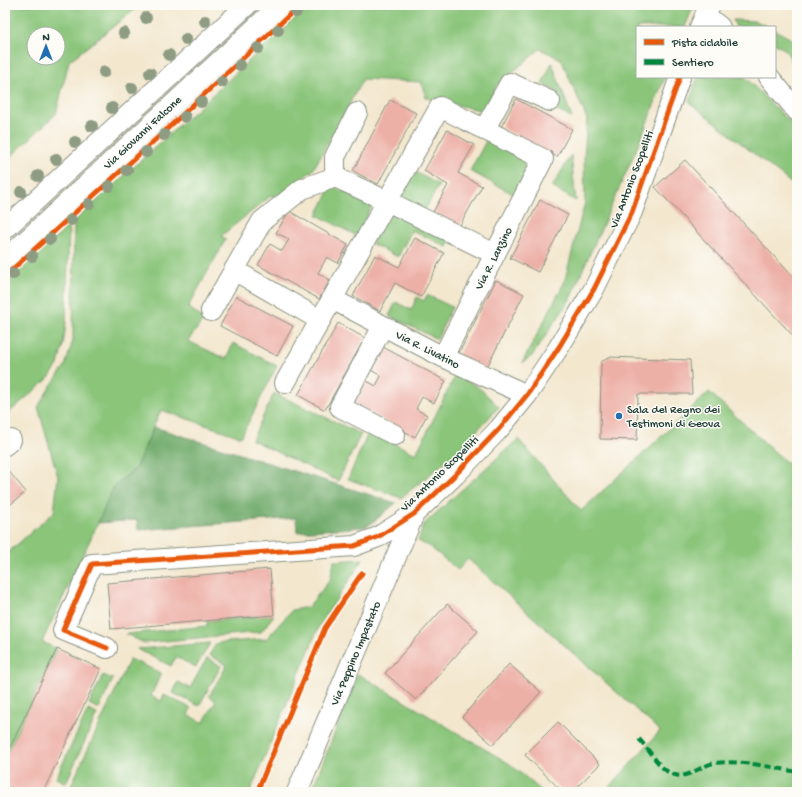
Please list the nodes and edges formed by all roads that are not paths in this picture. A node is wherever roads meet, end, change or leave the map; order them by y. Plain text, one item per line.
1 (247, 5) edge
2 (280, 5) edge
3 (680, 78) edge
4 (770, 78) edge
5 (550, 101) dead end
6 (797, 111) edge
7 (357, 113) dead end
8 (484, 130) junction
9 (335, 177) junction
10 (387, 201) junction
11 (5, 228) edge
12 (495, 254) junction
13 (5, 260) edge
14 (234, 270) junction
15 (332, 299) junction
16 (211, 310) dead end
17 (320, 320) junction
18 (383, 326) junction
19 (443, 357) junction
20 (285, 383) dead end
21 (526, 395) junction
22 (395, 435) dead end
23 (414, 514) junction
24 (107, 648) dead end
25 (296, 792) edge

1 - 11 street, Via Giovanni Falcone
2 - 13 street, Via Giovanni Falcone
3 - 21 street, Via Antonio Scopelliti
4 - 6 street
5 - 8 street
7 - 9 street
8 - 10 street
8 - 12 street, Via R. Lanzino
9 - 10 street
9 - 14 street
10 - 12 street
10 - 15 street
12 - 19 street, Via R. Lanzino
14 - 16 street
14 - 17 street
15 - 17 street
15 - 18 street, Via R. Livatino
17 - 20 street
18 - 19 street, Via R. Livatino
18 - 22 street
19 - 21 street, Via R. Livatino
21 - 23 street, Via Antonio Scopelliti
23 - 24 street, Via Antonio Scopelliti
23 - 25 street, Via Peppino Impastato

